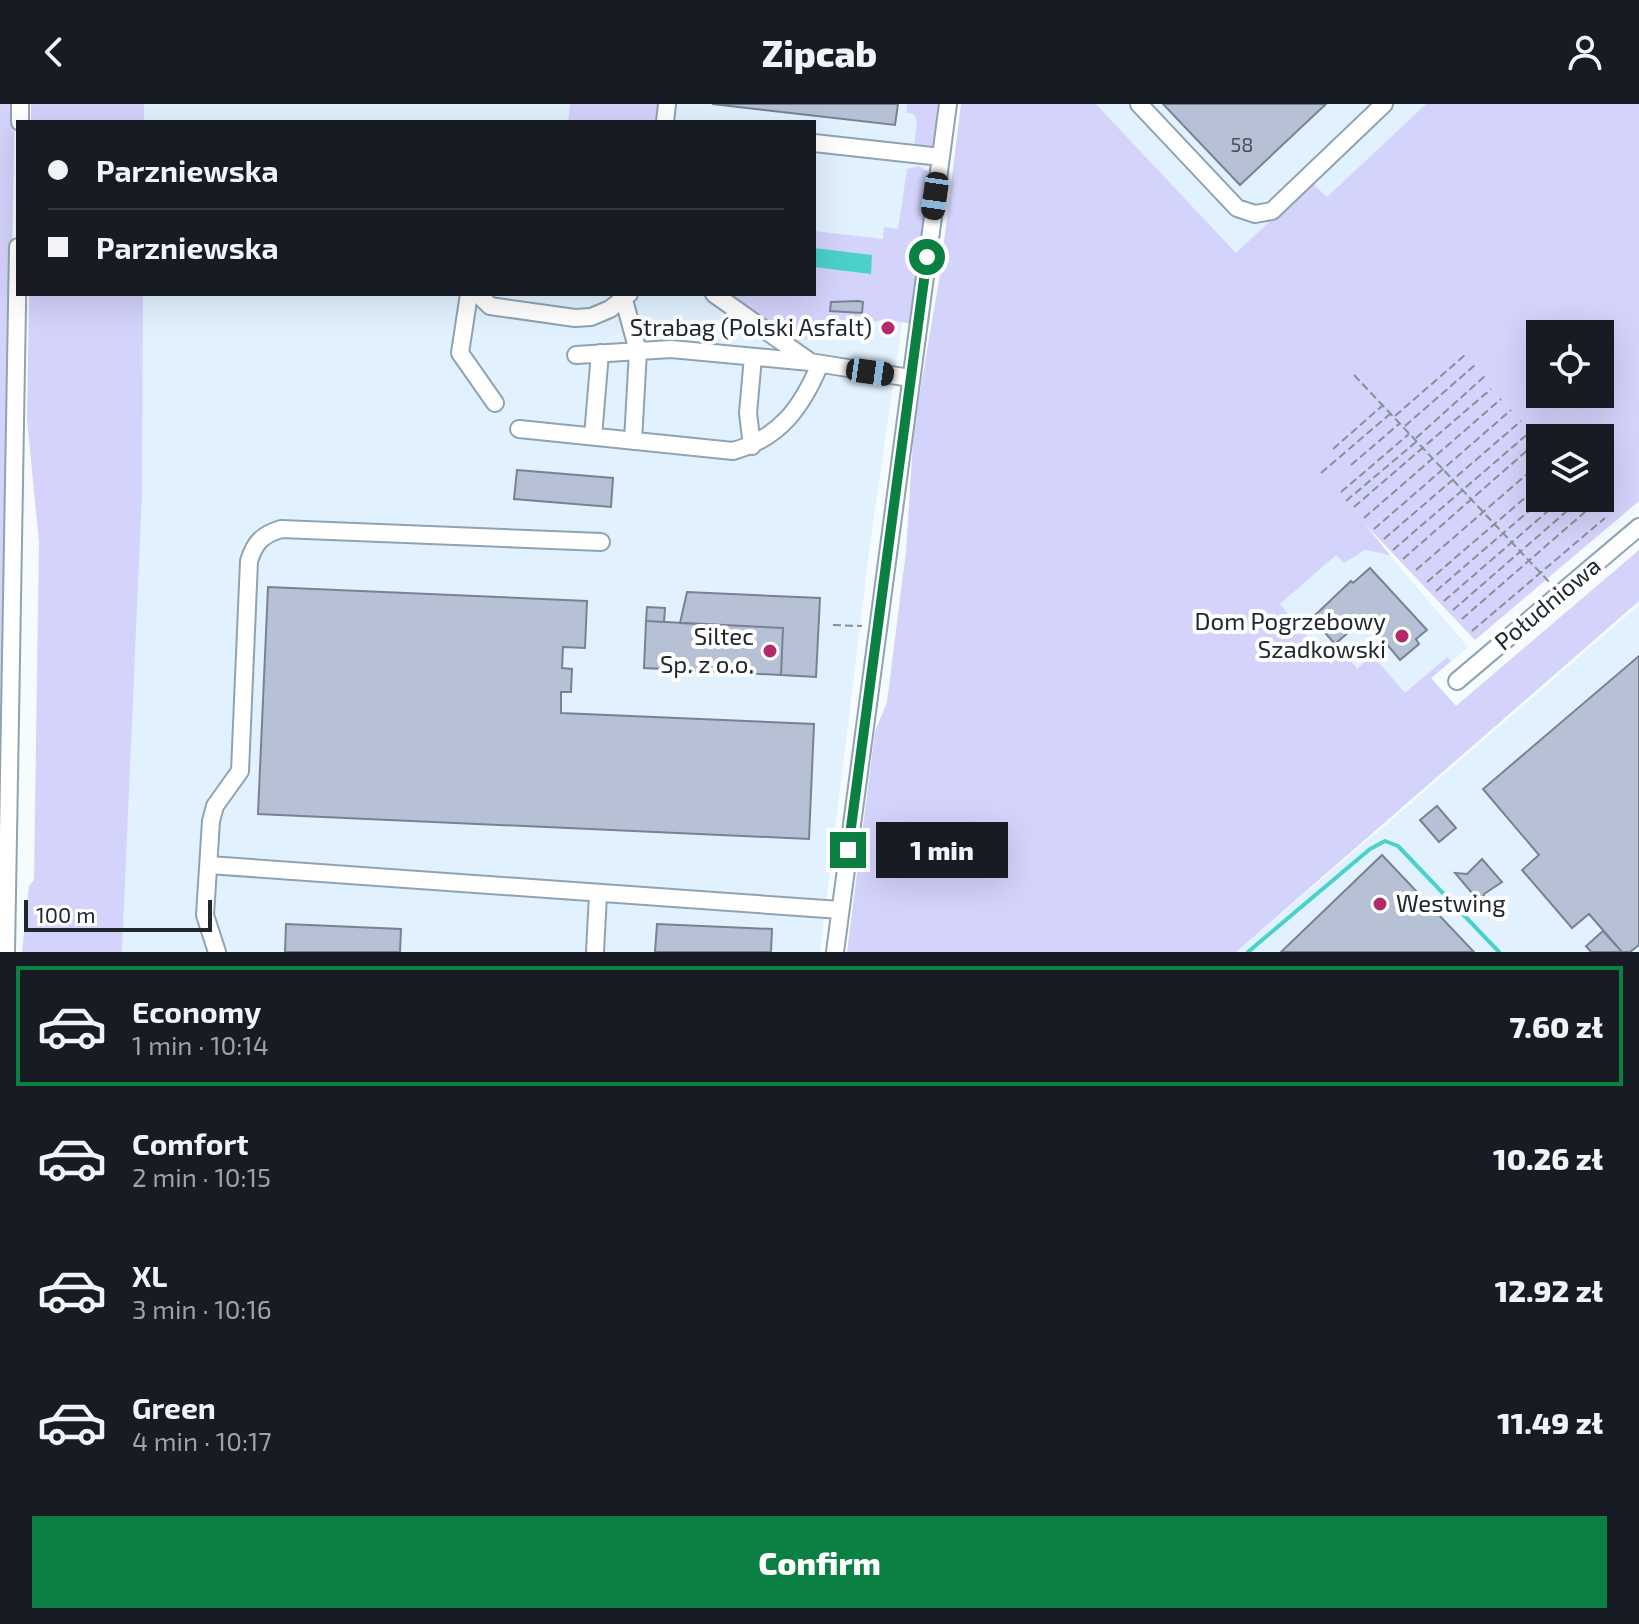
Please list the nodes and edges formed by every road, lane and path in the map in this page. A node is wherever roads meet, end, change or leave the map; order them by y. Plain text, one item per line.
1 (948, 104) edge
2 (1139, 104) edge
3 (1384, 104) edge
4 (816, 143) edge
5 (903, 161) dead end
6 (940, 162) junction
7 (17, 296) edge
8 (469, 296) edge
9 (480, 296) edge
10 (717, 296) edge
11 (626, 297) edge
12 (506, 301) edge
13 (638, 351) junction
14 (600, 353) junction
15 (576, 355) dead end
16 (1465, 355) dead end
17 (753, 357) junction
18 (815, 363) junction
19 (1475, 365) dead end
20 (1354, 375) dead end
21 (1485, 376) dead end
22 (910, 378) junction
23 (1491, 389) dead end
24 (1501, 399) dead end
25 (495, 403) dead end
26 (1383, 405) junction
27 (1511, 410) dead end
28 (1391, 413) junction
29 (1394, 417) junction
30 (1521, 421) dead end
31 (1400, 423) junction
32 (1404, 427) junction
33 (519, 429) dead end
34 (1410, 433) junction
35 (1526, 435) edge
36 (593, 436) junction
37 (1416, 440) junction
38 (633, 441) junction
39 (752, 446) junction
40 (1423, 447) junction
41 (1333, 449) dead end
42 (1526, 451) edge
43 (1433, 458) junction
44 (1351, 465) dead end
45 (1443, 469) junction
46 (1321, 473) dead end
47 (1526, 475) edge
48 (1453, 479) junction
49 (1462, 490) junction
50 (1341, 492) dead end
51 (1526, 497) edge
52 (1471, 499) junction
53 (1346, 501) dead end
54 (1354, 507) dead end
55 (1483, 512) junction
56 (1528, 512) edge
57 (1547, 512) edge
58 (1565, 512) edge
59 (1585, 512) edge
60 (1364, 518) dead end
61 (1605, 518) dead end
62 (1494, 524) junction
63 (1639, 527) edge
64 (1374, 529) dead end
65 (1503, 534) junction
66 (1384, 539) dead end
67 (601, 542) dead end
68 (1512, 543) junction
69 (1393, 550) dead end
70 (1519, 551) junction
71 (1403, 559) dead end
72 (1528, 561) junction
73 (1416, 570) dead end
74 (1540, 573) junction
75 (1427, 582) dead end
76 (1553, 586) dead end
77 (1436, 591) dead end
78 (1444, 601) dead end
79 (1453, 610) dead end
80 (1462, 619) dead end
81 (833, 625) dead end
82 (862, 626) dead end
83 (1472, 631) dead end
84 (1457, 681) dead end
85 (209, 865) junction
86 (598, 895) junction
87 (840, 910) junction
88 (6, 952) edge
89 (217, 952) edge
90 (595, 952) edge
91 (835, 952) edge

1 - 6 street
2 - 3 street
4 - 6 street
5 - 6 street
6 - 22 street
7 - 88 street
8 - 25 street
9 - 12 street
10 - 18 street
11 - 12 street
11 - 13 street
13 - 14 street
13 - 17 street
13 - 38 street
14 - 15 street
14 - 36 street
16 - 29 path
17 - 18 street
17 - 39 street
18 - 22 street
18 - 39 street
19 - 32 path
20 - 26 path
21 - 37 path
22 - 87 street
23 - 40 path
24 - 43 path
26 - 28 path
26 - 41 path
27 - 45 path
28 - 29 path
28 - 46 path
29 - 31 path
30 - 48 path
31 - 32 path
31 - 44 path
32 - 34 path
33 - 36 street
34 - 37 path
34 - 50 path
35 - 49 path
36 - 38 street
37 - 40 path
37 - 53 path
38 - 39 street
40 - 43 path
40 - 54 path
42 - 52 path
43 - 45 path
43 - 60 path
45 - 48 path
45 - 64 path
47 - 55 path
48 - 49 path
48 - 66 path
49 - 52 path
49 - 69 path
51 - 62 path
52 - 55 path
52 - 71 path
55 - 62 path
55 - 73 path
56 - 65 path
57 - 68 path
58 - 70 path
59 - 72 path
61 - 74 path
62 - 65 path
62 - 75 path
63 - 84 street, Południowa
65 - 68 path
65 - 77 path
67 - 85 street
68 - 70 path
68 - 78 path
70 - 72 path
70 - 79 path
72 - 74 path
72 - 80 path
74 - 76 path
74 - 83 path
81 - 82 path
85 - 86 street
85 - 89 street
86 - 87 street
86 - 90 street
87 - 91 street

